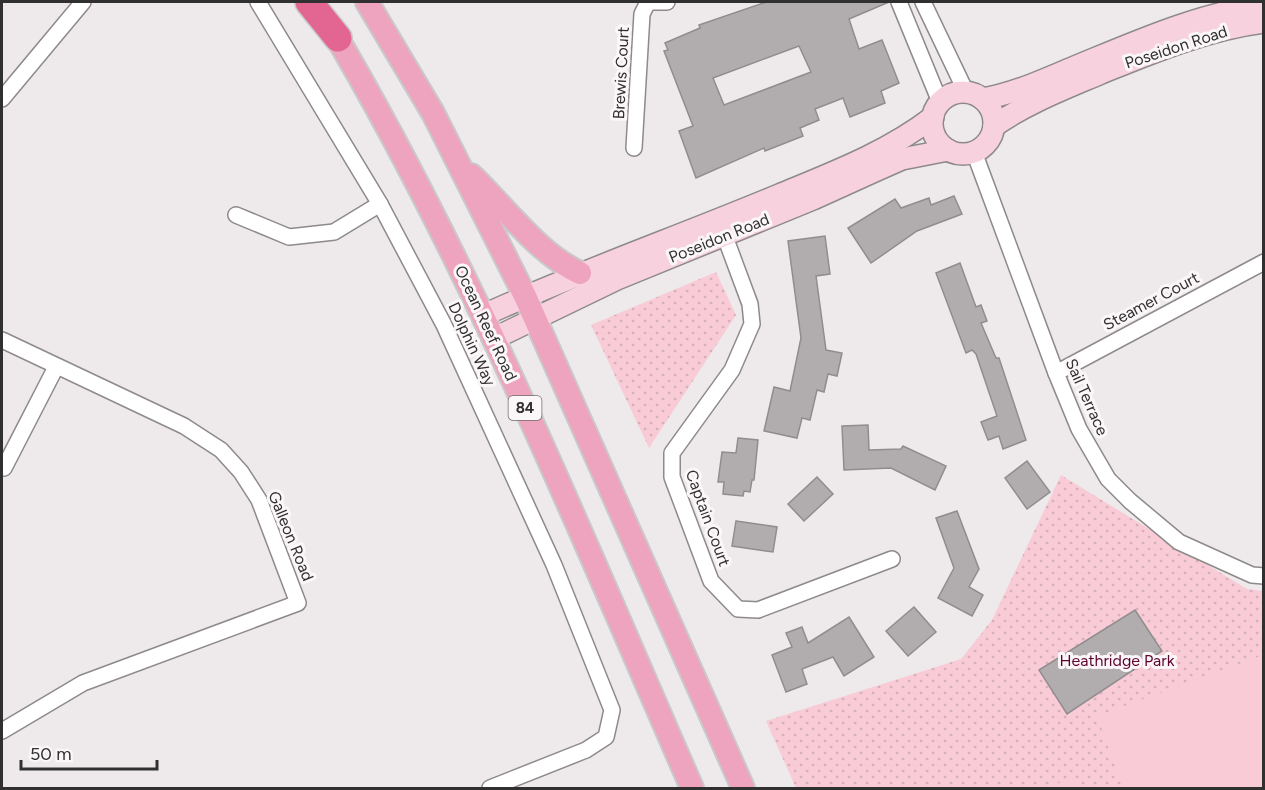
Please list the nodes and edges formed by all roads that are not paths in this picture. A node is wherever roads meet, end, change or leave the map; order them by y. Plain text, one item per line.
1 (83, 2) edge
2 (258, 2) edge
3 (309, 2) edge
4 (316, 2) edge
5 (367, 2) edge
6 (648, 2) edge
7 (667, 2) edge
8 (899, 2) edge
9 (923, 2) edge
10 (1263, 5) edge
11 (1263, 22) edge
12 (338, 39) junction
13 (975, 95) junction
14 (2, 99) edge
15 (937, 110) junction
16 (994, 126) junction
17 (634, 148) dead end
18 (948, 150) junction
19 (974, 152) junction
20 (459, 163) junction
21 (380, 204) junction
22 (236, 215) dead end
23 (722, 228) junction
24 (1263, 262) edge
25 (580, 273) junction
26 (525, 296) junction
27 (484, 315) junction
28 (536, 320) junction
29 (495, 338) junction
30 (2, 340) edge
31 (56, 367) junction
32 (1056, 373) junction
33 (4, 468) dead end
34 (892, 559) dead end
35 (1263, 576) edge
36 (2, 731) edge
37 (490, 789) edge
38 (692, 789) edge
39 (743, 789) edge

1 - 14 street
2 - 21 street, Dolphin Way
3 - 12 highway
4 - 12 main road, Ocean Reef Road / 84
5 - 20 main road
6 - 7 street
6 - 17 street, Brewis Court
8 - 15 street
9 - 13 street
10 - 13 street, Poseidon Road
11 - 16 street, Poseidon Road
12 - 27 main road, Ocean Reef Road / 84
13 - 15 street
13 - 16 street
15 - 18 street
15 - 23 street, Poseidon Road
16 - 19 street
18 - 19 street
18 - 23 street, Poseidon Road
19 - 32 street, Sail Terrace
20 - 25 main road
20 - 26 main road
21 - 22 street
21 - 37 street, Dolphin Way
23 - 25 street, Poseidon Road
23 - 28 street, Poseidon Road
23 - 34 street, Captain Court
24 - 32 street, Steamer Court
25 - 26 street, Poseidon Road
26 - 27 street, Poseidon Road
26 - 28 main road
27 - 29 main road, Ocean Reef Road / 84
28 - 29 street, Poseidon Road
28 - 39 main road
29 - 38 main road, Ocean Reef Road / 84
30 - 31 street, Galleon Road
31 - 33 street
31 - 36 street, Galleon Road
32 - 35 street, Sail Terrace

